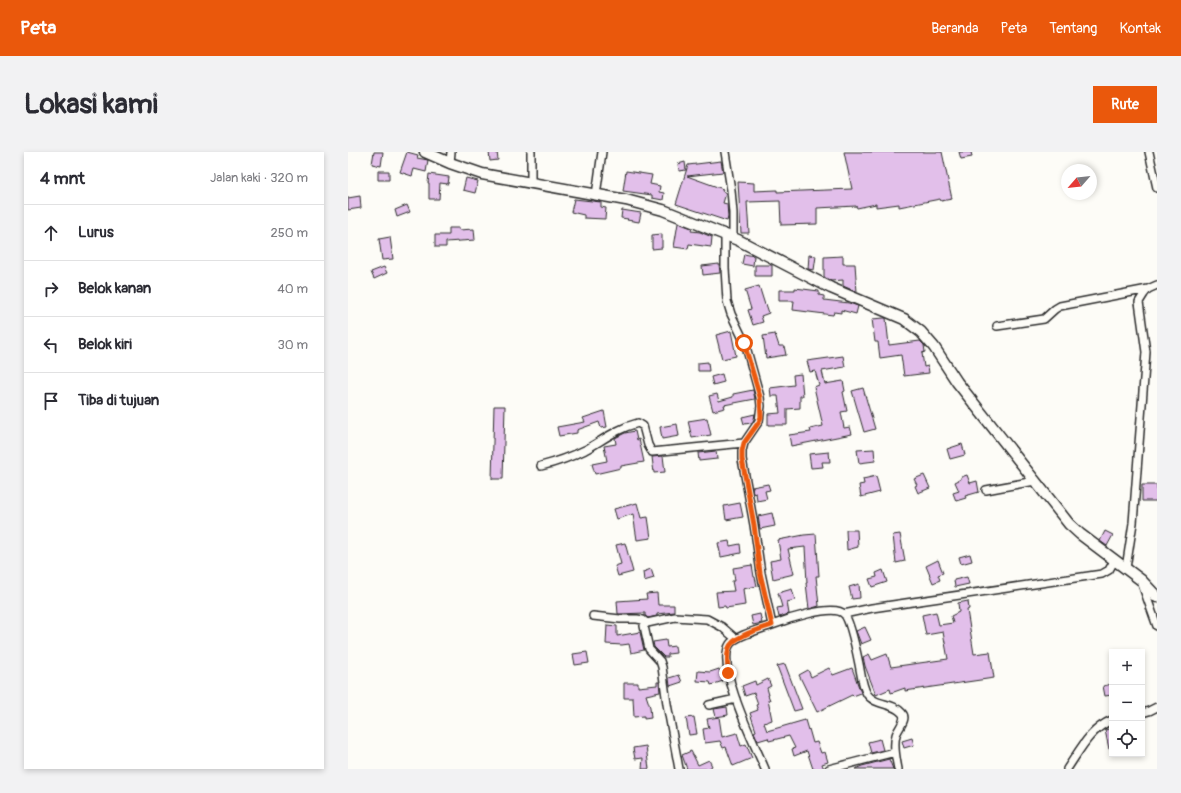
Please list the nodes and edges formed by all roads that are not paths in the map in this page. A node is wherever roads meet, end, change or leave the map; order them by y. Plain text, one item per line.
1 (425, 152) edge
2 (451, 152) edge
3 (531, 152) edge
4 (602, 152) edge
5 (725, 152) edge
6 (1149, 152) edge
7 (450, 163) junction
8 (531, 182) junction
9 (1157, 188) edge
10 (596, 195) junction
11 (729, 236) junction
12 (1157, 285) edge
13 (1148, 289) junction
14 (997, 326) dead end
15 (744, 443) junction
16 (541, 466) dead end
17 (1035, 481) junction
18 (986, 490) dead end
19 (1114, 560) junction
20 (1126, 568) junction
21 (1141, 580) junction
22 (1157, 597) edge
23 (844, 614) junction
24 (593, 616) dead end
25 (647, 623) junction
26 (772, 625) junction
27 (1157, 626) edge
28 (736, 639) junction
29 (736, 699) junction
30 (709, 705) dead end
31 (1157, 707) edge
32 (1145, 712) edge
33 (1110, 721) edge
34 (896, 752) junction
35 (679, 769) edge
36 (765, 769) edge
37 (829, 769) edge
38 (898, 769) edge
39 (1067, 769) edge

1 - 7 street
2 - 7 street
3 - 8 street
4 - 10 street
5 - 11 street
6 - 9 street
7 - 8 street
8 - 10 street
10 - 11 street
11 - 15 street
11 - 17 street
12 - 13 street
13 - 14 street
13 - 20 street
15 - 16 street
15 - 26 street
17 - 18 street
17 - 19 street
19 - 20 street
19 - 23 street
20 - 21 street
21 - 22 street
21 - 27 street
23 - 26 street
23 - 34 street
24 - 25 street
25 - 28 street
25 - 35 street
26 - 28 street
28 - 29 street
29 - 30 street
29 - 36 street
31 - 32 street
33 - 39 street
34 - 37 street
34 - 38 street

